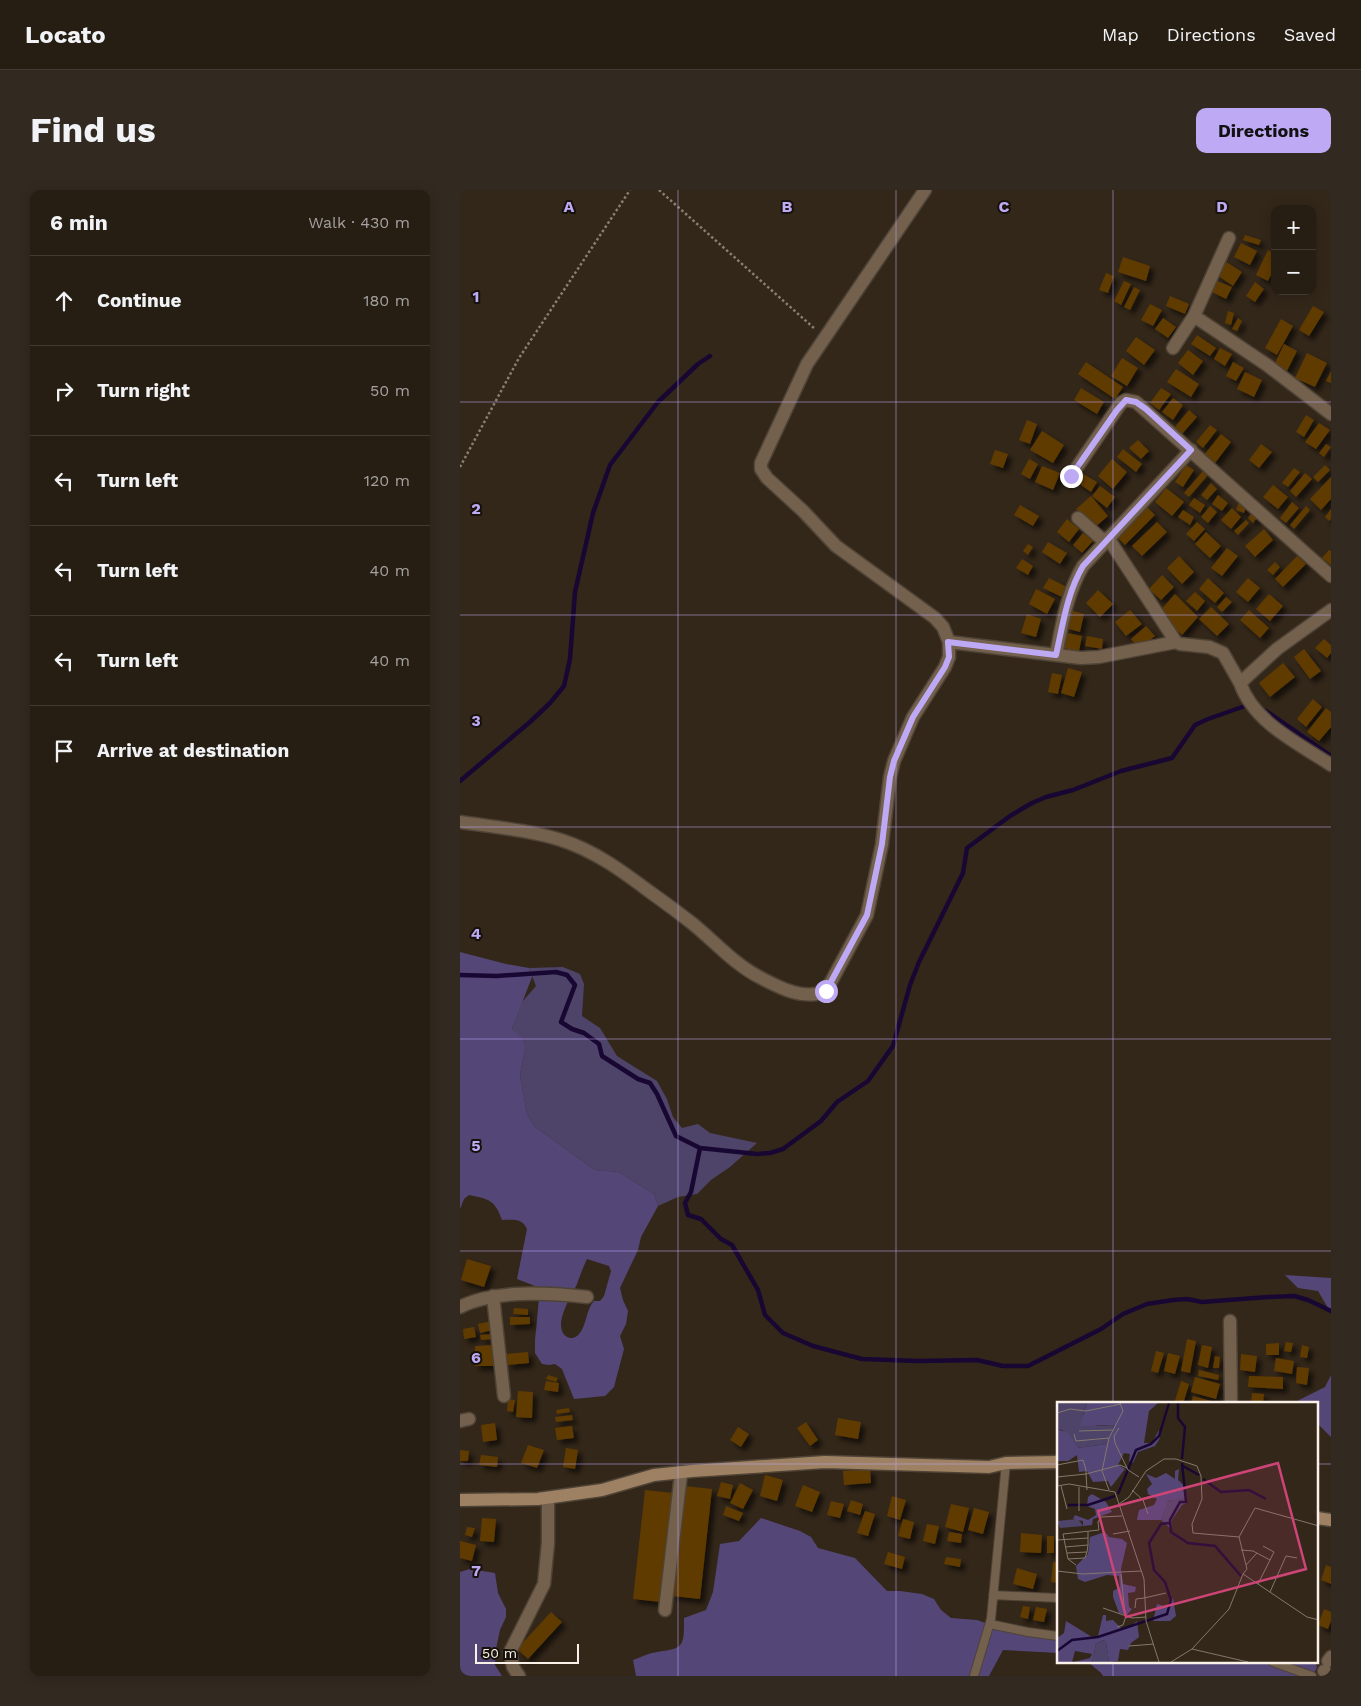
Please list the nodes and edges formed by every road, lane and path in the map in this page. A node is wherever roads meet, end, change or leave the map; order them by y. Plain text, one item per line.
1 (630, 190) edge
2 (659, 190) edge
3 (925, 190) edge
4 (1229, 238) dead end
5 (1194, 316) junction
6 (825, 338) junction
7 (1173, 348) dead end
8 (1331, 414) edge
9 (1191, 450) junction
10 (460, 467) edge
11 (1071, 476) dead end
12 (1078, 518) dead end
13 (1106, 540) junction
14 (1331, 576) edge
15 (1331, 610) edge
16 (948, 642) junction
17 (1176, 642) junction
18 (1056, 655) junction
19 (1240, 683) junction
20 (1331, 765) edge
21 (460, 822) edge
22 (492, 1296) junction
23 (588, 1297) dead end
24 (460, 1307) edge
25 (1230, 1321) dead end
26 (504, 1396) dead end
27 (1231, 1402) edge
28 (1057, 1462) edge
29 (1006, 1463) junction
30 (681, 1474) junction
31 (548, 1498) junction
32 (460, 1500) edge
33 (1318, 1518) edge
34 (1331, 1520) edge
35 (993, 1595) junction
36 (1057, 1598) edge
37 (665, 1610) dead end
38 (990, 1624) junction
39 (1057, 1636) edge
40 (1286, 1664) edge
41 (1324, 1670) edge
42 (519, 1676) edge
43 (974, 1676) edge

1 - 10 path
2 - 6 path
3 - 6 street
4 - 5 street
5 - 7 street
5 - 8 street
6 - 16 street
9 - 11 street
9 - 13 street
9 - 14 street
12 - 13 street
13 - 17 street
13 - 18 street
15 - 19 street
16 - 18 street
16 - 21 street
17 - 18 street
17 - 19 street
19 - 20 street
22 - 23 street
22 - 24 street
22 - 26 street
25 - 27 street
28 - 29 street
29 - 30 street
29 - 35 lane
30 - 31 street
30 - 37 street
31 - 32 street
31 - 42 street
33 - 34 street
35 - 36 lane
35 - 38 lane
38 - 39 lane
38 - 43 lane
40 - 41 lane

